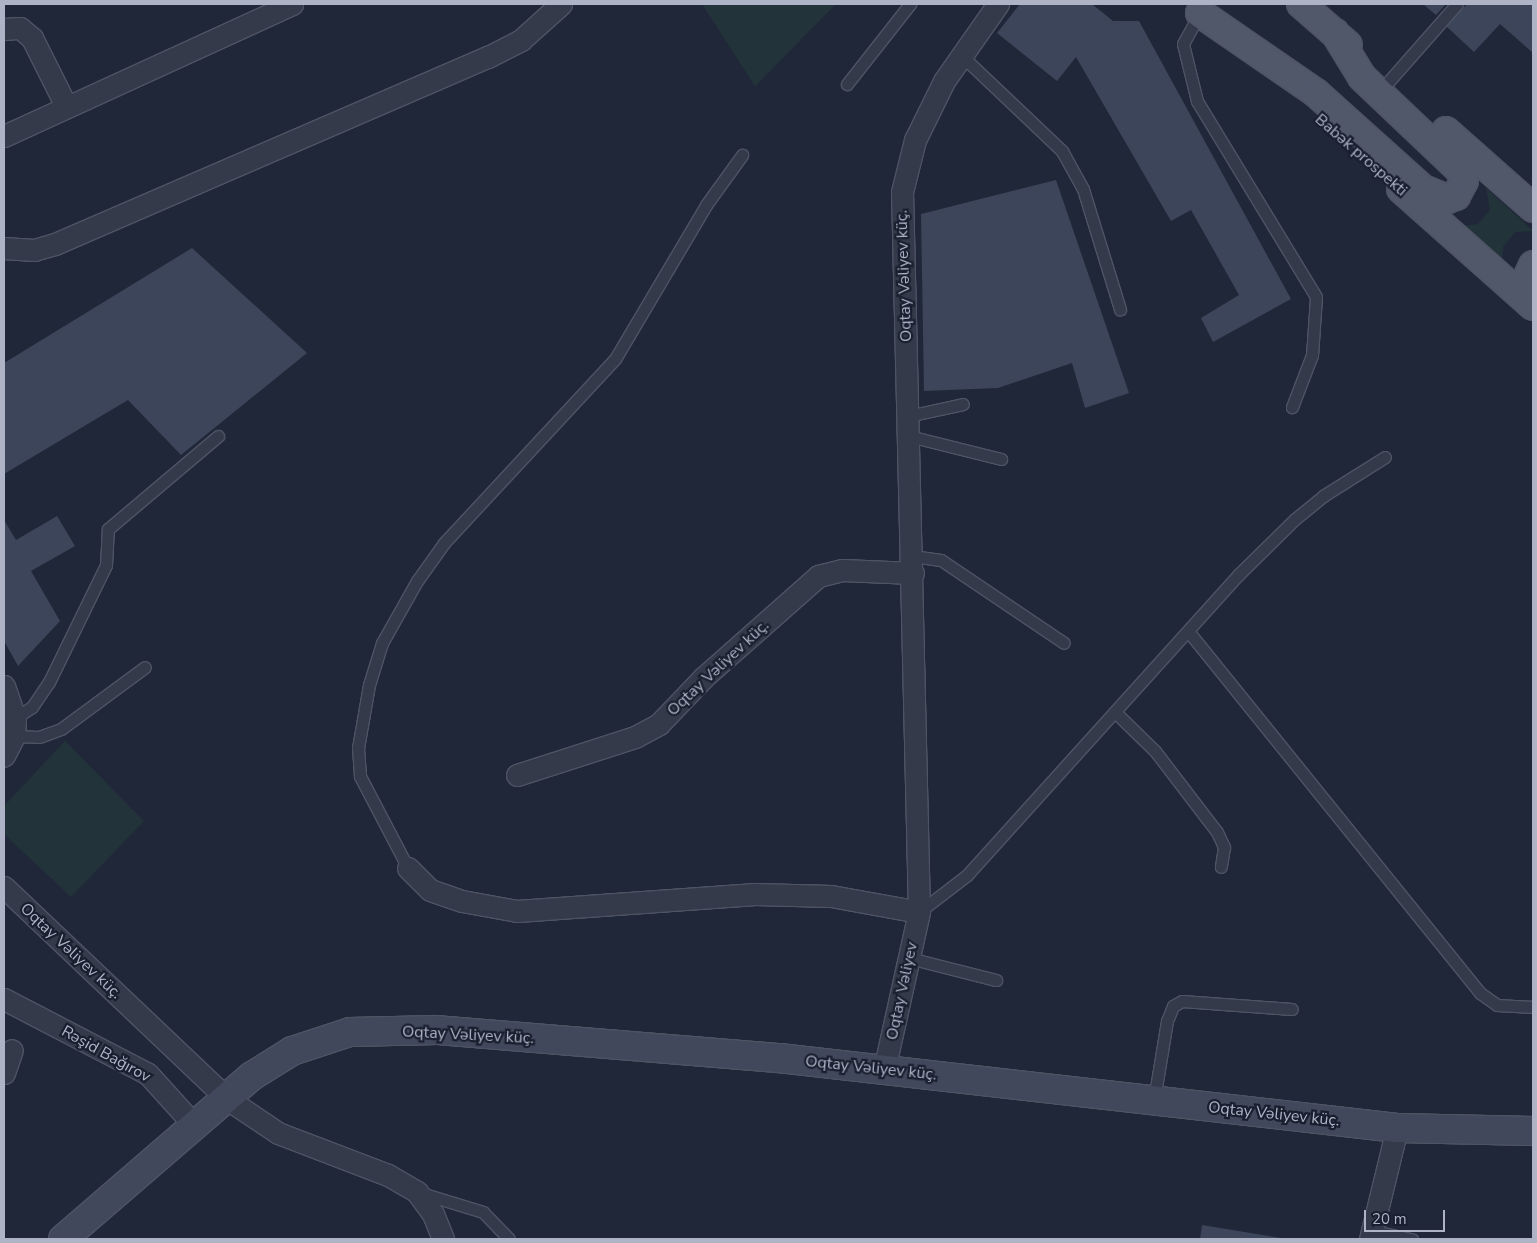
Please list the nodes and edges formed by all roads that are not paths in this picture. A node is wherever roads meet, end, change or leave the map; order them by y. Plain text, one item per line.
1 (292, 4) edge
2 (561, 4) edge
3 (910, 4) edge
4 (998, 4) edge
5 (1301, 4) edge
6 (1457, 4) edge
7 (1195, 8) edge
8 (264, 10) edge
9 (4, 29) edge
10 (1334, 33) junction
11 (962, 56) junction
12 (1388, 81) junction
13 (847, 84) dead end
14 (66, 106) junction
15 (4, 136) edge
16 (742, 155) dead end
17 (1533, 208) edge
18 (4, 248) edge
19 (1533, 265) edge
20 (1533, 284) edge
21 (1533, 306) edge
22 (1120, 309) dead end
23 (963, 404) dead end
24 (1292, 407) dead end
25 (909, 426) junction
26 (218, 436) dead end
27 (1385, 457) dead end
28 (1001, 459) dead end
29 (913, 564) junction
30 (1188, 631) junction
31 (1064, 643) dead end
32 (145, 667) dead end
33 (4, 686) edge
34 (1115, 712) junction
35 (14, 727) junction
36 (4, 756) edge
37 (517, 776) dead end
38 (1221, 867) dead end
39 (408, 868) joint
40 (4, 887) edge
41 (919, 912) junction
42 (909, 958) junction
43 (996, 980) dead end
44 (4, 999) edge
45 (1533, 1007) edge
46 (1292, 1009) dead end
47 (12, 1050) dead end
48 (884, 1070) junction
49 (4, 1072) edge
50 (226, 1098) junction
51 (1154, 1100) junction
52 (195, 1126) junction
53 (1397, 1128) junction
54 (1533, 1131) edge
55 (417, 1192) junction
56 (1371, 1235) edge
57 (63, 1239) edge
58 (443, 1239) edge
59 (509, 1239) edge
60 (1412, 1239) edge

1 - 8 street
2 - 18 street
3 - 13 lane
4 - 11 street, Oqtay Vəliyev küç.
5 - 10 main road
6 - 12 lane
7 - 10 main road
7 - 21 main road, Babək prospekti
7 - 24 lane
8 - 14 street
9 - 14 street
10 - 12 main road
11 - 22 lane
11 - 25 street, Oqtay Vəliyev küç.
12 - 17 main road
14 - 15 street
16 - 39 lane
19 - 20 main road
23 - 25 lane
25 - 28 lane
25 - 29 street, Oqtay Vəliyev küç.
26 - 35 lane
27 - 30 lane
29 - 31 lane
29 - 37 street, Oqtay Vəliyev küç.
29 - 41 street, Oqtay Vəliyev küç.
30 - 34 lane
30 - 45 lane
32 - 35 lane
33 - 35 street
34 - 38 lane
34 - 41 lane
35 - 36 street
39 - 41 street
40 - 50 street, Oqtay Vəliyev küç.
41 - 42 street, Oqtay Vəliyev
42 - 43 lane
42 - 48 street, Oqtay Vəliyev
44 - 52 street, Rəşid Bağırov
46 - 51 lane
47 - 49 street
48 - 50 street, Oqtay Vəliyev küç.
48 - 51 street, Oqtay Vəliyev küç.
50 - 52 street, Oqtay Vəliyev küç.
50 - 55 street, Oqtay Vəliyev küç.
51 - 53 street, Oqtay Vəliyev küç.
52 - 57 street, Oqtay Vəliyev küç.
53 - 54 street, Oqtay Vəliyev küç.
53 - 56 street
55 - 58 street, Oqtay Vəliyev küç.
55 - 59 lane
56 - 60 lane

